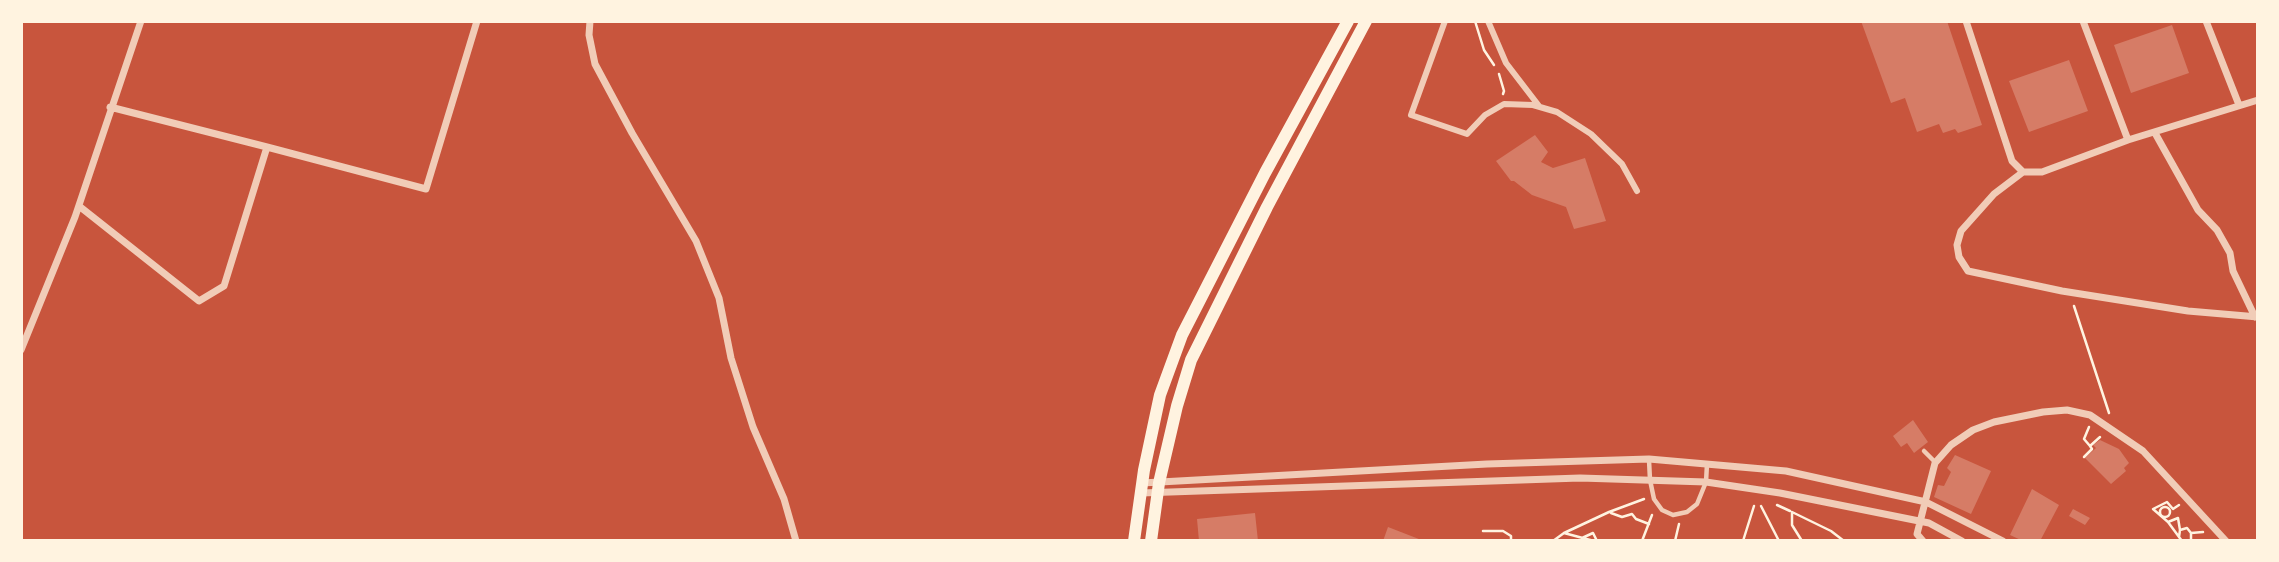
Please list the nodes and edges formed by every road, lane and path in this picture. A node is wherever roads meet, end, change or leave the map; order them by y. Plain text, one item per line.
1 (141, 21) edge
2 (477, 21) edge
3 (590, 21) edge
4 (1348, 21) edge
5 (1366, 21) edge
6 (1445, 21) edge
7 (1475, 21) edge
8 (1488, 21) edge
9 (1966, 21) edge
10 (2084, 21) edge
11 (2206, 21) edge
12 (1501, 99) dead end
13 (2258, 100) edge
14 (2239, 105) junction
15 (110, 107) junction
16 (1540, 107) junction
17 (2155, 133) junction
18 (2127, 140) junction
19 (267, 148) junction
20 (2022, 172) junction
21 (1637, 191) dead end
22 (79, 206) junction
23 (2068, 292) junction
24 (2257, 317) edge
25 (21, 350) edge
26 (2089, 427) dead end
27 (2114, 429) junction
28 (2104, 434) dead end
29 (2090, 446) junction
30 (1924, 451) dead end
31 (2084, 457) dead end
32 (1649, 459) junction
33 (1935, 463) junction
34 (1707, 464) junction
35 (1650, 480) junction
36 (1706, 482) junction
37 (1142, 488) junction
38 (1158, 488) junction
39 (1644, 499) dead end
40 (1768, 501) dead end
41 (1926, 502) junction
42 (2179, 505) dead end
43 (1754, 506) dead end
44 (1762, 506) dead end
45 (2152, 509) junction
46 (2171, 510) junction
47 (2160, 511) junction
48 (1609, 512) junction
49 (1653, 512) dead end
50 (1792, 512) junction
51 (2188, 515) dead end
52 (2178, 518) junction
53 (1920, 522) junction
54 (2168, 522) junction
55 (1679, 523) dead end
56 (1649, 524) junction
57 (2179, 530) junction
58 (1483, 531) dead end
59 (1564, 533) junction
60 (2191, 533) junction
61 (2203, 533) dead end
62 (1582, 538) junction
63 (2180, 540) edge
64 (796, 541) edge
65 (1134, 541) edge
66 (1151, 541) edge
67 (1511, 541) edge
68 (1553, 541) edge
69 (1595, 541) edge
70 (1642, 541) edge
71 (1675, 541) edge
72 (1743, 541) edge
73 (1779, 541) edge
74 (1802, 541) edge
75 (1844, 541) edge
76 (1923, 541) edge
77 (1962, 541) edge
78 (2003, 541) edge
79 (2188, 541) edge
80 (2225, 541) edge

1 - 15 street
2 - 19 street
3 - 64 street
4 - 37 main road
5 - 38 main road
6 - 16 street
7 - 12 path
8 - 16 street
9 - 20 street
10 - 18 street
11 - 14 street
13 - 14 street
14 - 17 street
15 - 19 street
15 - 22 street
16 - 21 street
17 - 18 street
17 - 24 street
18 - 20 street
19 - 22 street
20 - 23 street
22 - 25 street
23 - 24 street
23 - 27 path
26 - 29 path
27 - 33 street
27 - 80 street
28 - 29 path
29 - 31 path
30 - 33 lane
32 - 34 street
32 - 35 lane
32 - 38 street
33 - 41 street
34 - 36 lane
34 - 41 street
35 - 36 street
35 - 36 lane
35 - 38 street
36 - 53 street
37 - 38 street
37 - 65 main road
38 - 66 main road
39 - 48 path
40 - 50 path
41 - 53 street
41 - 78 street
42 - 46 path
43 - 72 path
44 - 73 path
45 - 46 path
45 - 47 path
45 - 54 path
46 - 47 path
46 - 47 path
48 - 56 path
48 - 59 path
49 - 56 path
50 - 74 path
50 - 75 path
51 - 52 path
52 - 54 path
52 - 57 path
53 - 76 street
53 - 77 street
54 - 63 path
55 - 71 path
56 - 70 path
57 - 60 path
57 - 63 path
58 - 67 path
59 - 62 path
59 - 68 path
60 - 61 path
60 - 79 path
62 - 69 path
62 - 69 path

